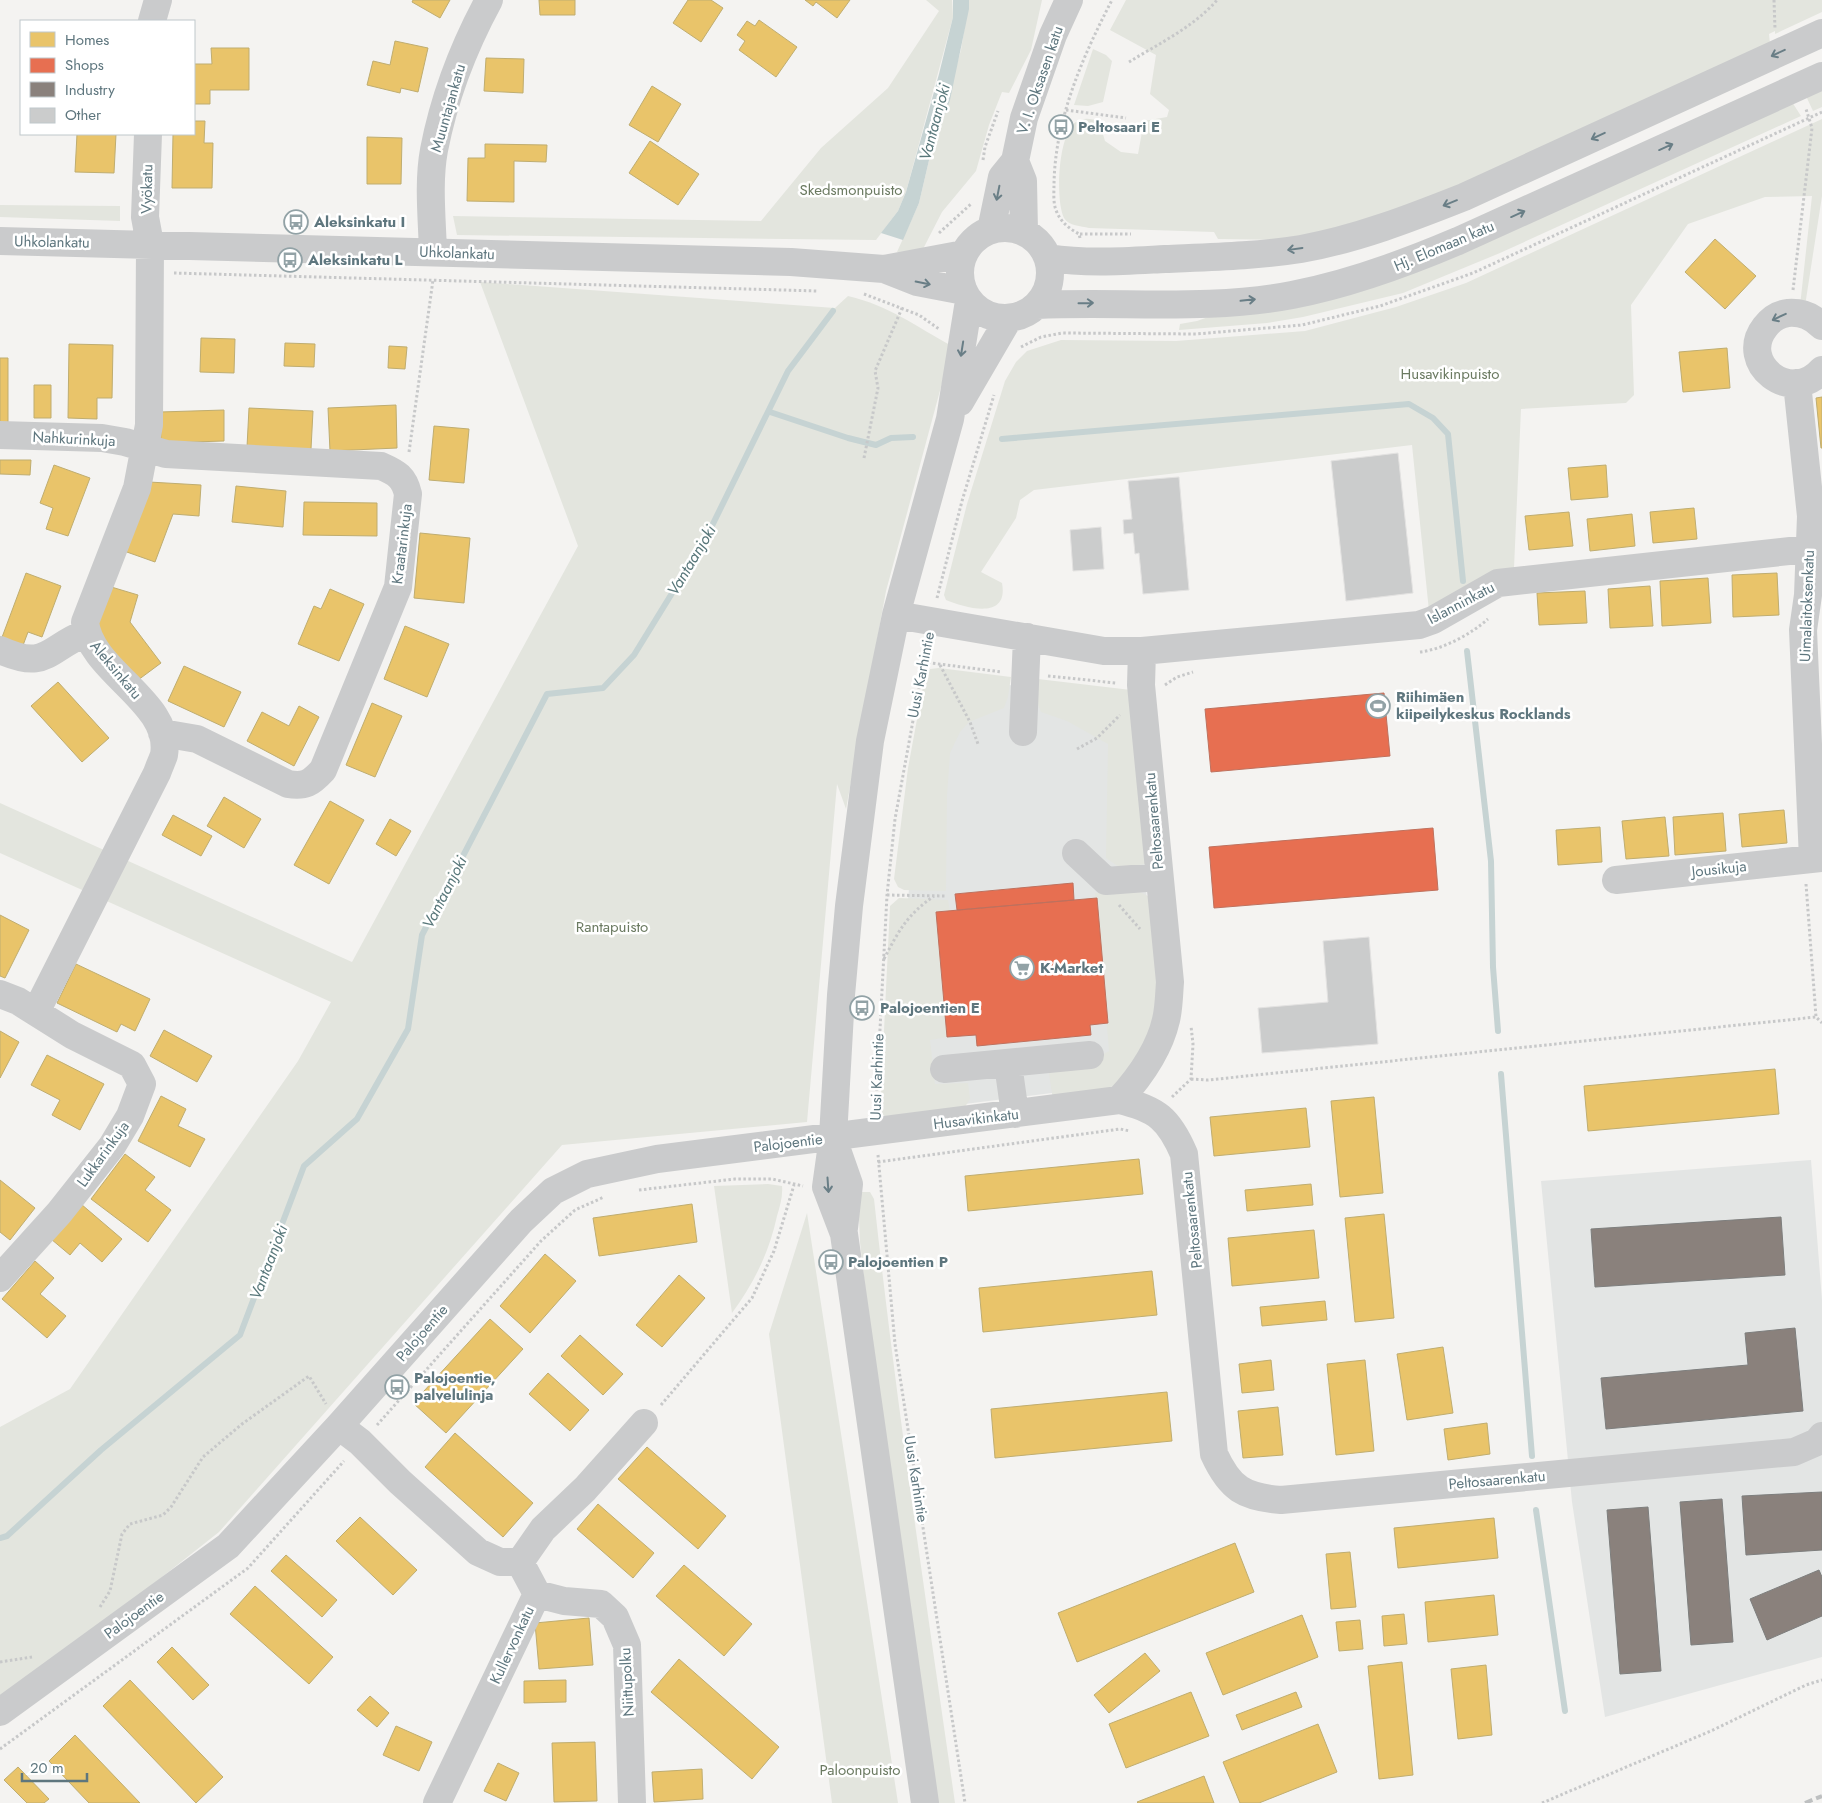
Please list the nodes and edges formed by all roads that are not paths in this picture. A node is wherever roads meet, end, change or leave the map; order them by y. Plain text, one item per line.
1 (158, 0) edge
2 (489, 0) edge
3 (1069, 0) edge
4 (152, 20) edge
5 (1822, 33) edge
6 (1750, 66) junction
7 (1822, 76) edge
8 (1768, 101) junction
9 (148, 135) edge
10 (1015, 162) junction
11 (991, 230) junction
12 (1024, 232) junction
13 (0, 241) edge
14 (150, 244) junction
15 (433, 252) junction
16 (964, 254) junction
17 (1048, 258) junction
18 (884, 269) junction
19 (966, 296) junction
20 (1037, 305) junction
21 (1009, 318) junction
22 (1822, 326) edge
23 (1822, 370) edge
24 (1797, 383) junction
25 (950, 419) junction
26 (0, 435) edge
27 (146, 449) junction
28 (1808, 549) junction
29 (896, 615) junction
30 (86, 634) junction
31 (1027, 637) junction
32 (0, 650) edge
33 (1142, 650) junction
34 (1022, 732) dead end
35 (162, 733) junction
36 (1076, 853) dead end
37 (1818, 859) edge
38 (1159, 877) junction
39 (1616, 880) dead end
40 (0, 994) edge
41 (36, 1012) junction
42 (1090, 1055) dead end
43 (1008, 1064) junction
44 (944, 1068) dead end
45 (1120, 1100) junction
46 (1015, 1114) junction
47 (833, 1137) junction
48 (844, 1234) junction
49 (0, 1278) edge
50 (644, 1423) road end
51 (350, 1434) junction
52 (1822, 1436) edge
53 (520, 1562) junction
54 (537, 1594) junction
55 (0, 1712) edge
56 (437, 1803) edge
57 (632, 1803) edge
58 (926, 1803) edge

1 - 4 street
2 - 15 street, Muuntajankatu
3 - 10 street, V. I. Oksasen katu
5 -> 6 street
6 - 8 street
6 -> 17 street
7 - 8 street, Hj. Elomaan katu
20 -> 8 street, Hj. Elomaan katu
9 - 14 street, Vyökatu
10 -> 11 street, V. I. Oksasen katu
10 - 12 street
11 - 12 street
11 - 16 street
12 - 17 street
13 - 14 street, Uhkolankatu
14 - 15 street, Uhkolankatu
14 - 27 street, Aleksinkatu
15 - 18 street, Uhkolankatu
16 - 18 street, Uhkolankatu
16 - 19 street
17 - 20 street
18 -> 19 street, Uhkolankatu
19 - 21 street
19 -> 25 street
20 - 21 street
21 - 25 street
22 -> 24 street
23 - 24 street
24 - 28 street, Uimalaitoksenkatu
25 - 29 street
26 - 27 street, Nahkurinkuja
27 - 30 street, Aleksinkatu
27 - 35 street, Kraatarinkuja
28 - 33 street, Islanninkatu
28 - 37 street, Uimalaitoksenkatu
29 - 31 street
29 - 47 street
30 - 32 street
30 - 35 street, Aleksinkatu
31 - 33 street
31 - 34 street
33 - 38 street, Peltosaarenkatu
35 - 41 street, Aleksinkatu
36 - 38 street
37 - 39 street, Jousikuja
38 - 45 street, Peltosaarenkatu
40 - 41 street, Lukkarinkuja
41 - 49 street, Lukkarinkuja
42 - 43 street
43 - 44 street
43 - 46 street
45 - 46 street, Husavikinkatu
45 - 52 street, Peltosaarenkatu
46 - 47 street, Husavikinkatu
47 - 48 street
47 -> 48 street
47 - 51 street, Palojoentie
48 - 58 street
50 - 53 street
51 - 53 street
51 - 55 street, Palojoentie
53 - 54 street, Kullervonkatu
54 - 56 street, Kullervonkatu
54 - 57 street, Niittupolku

